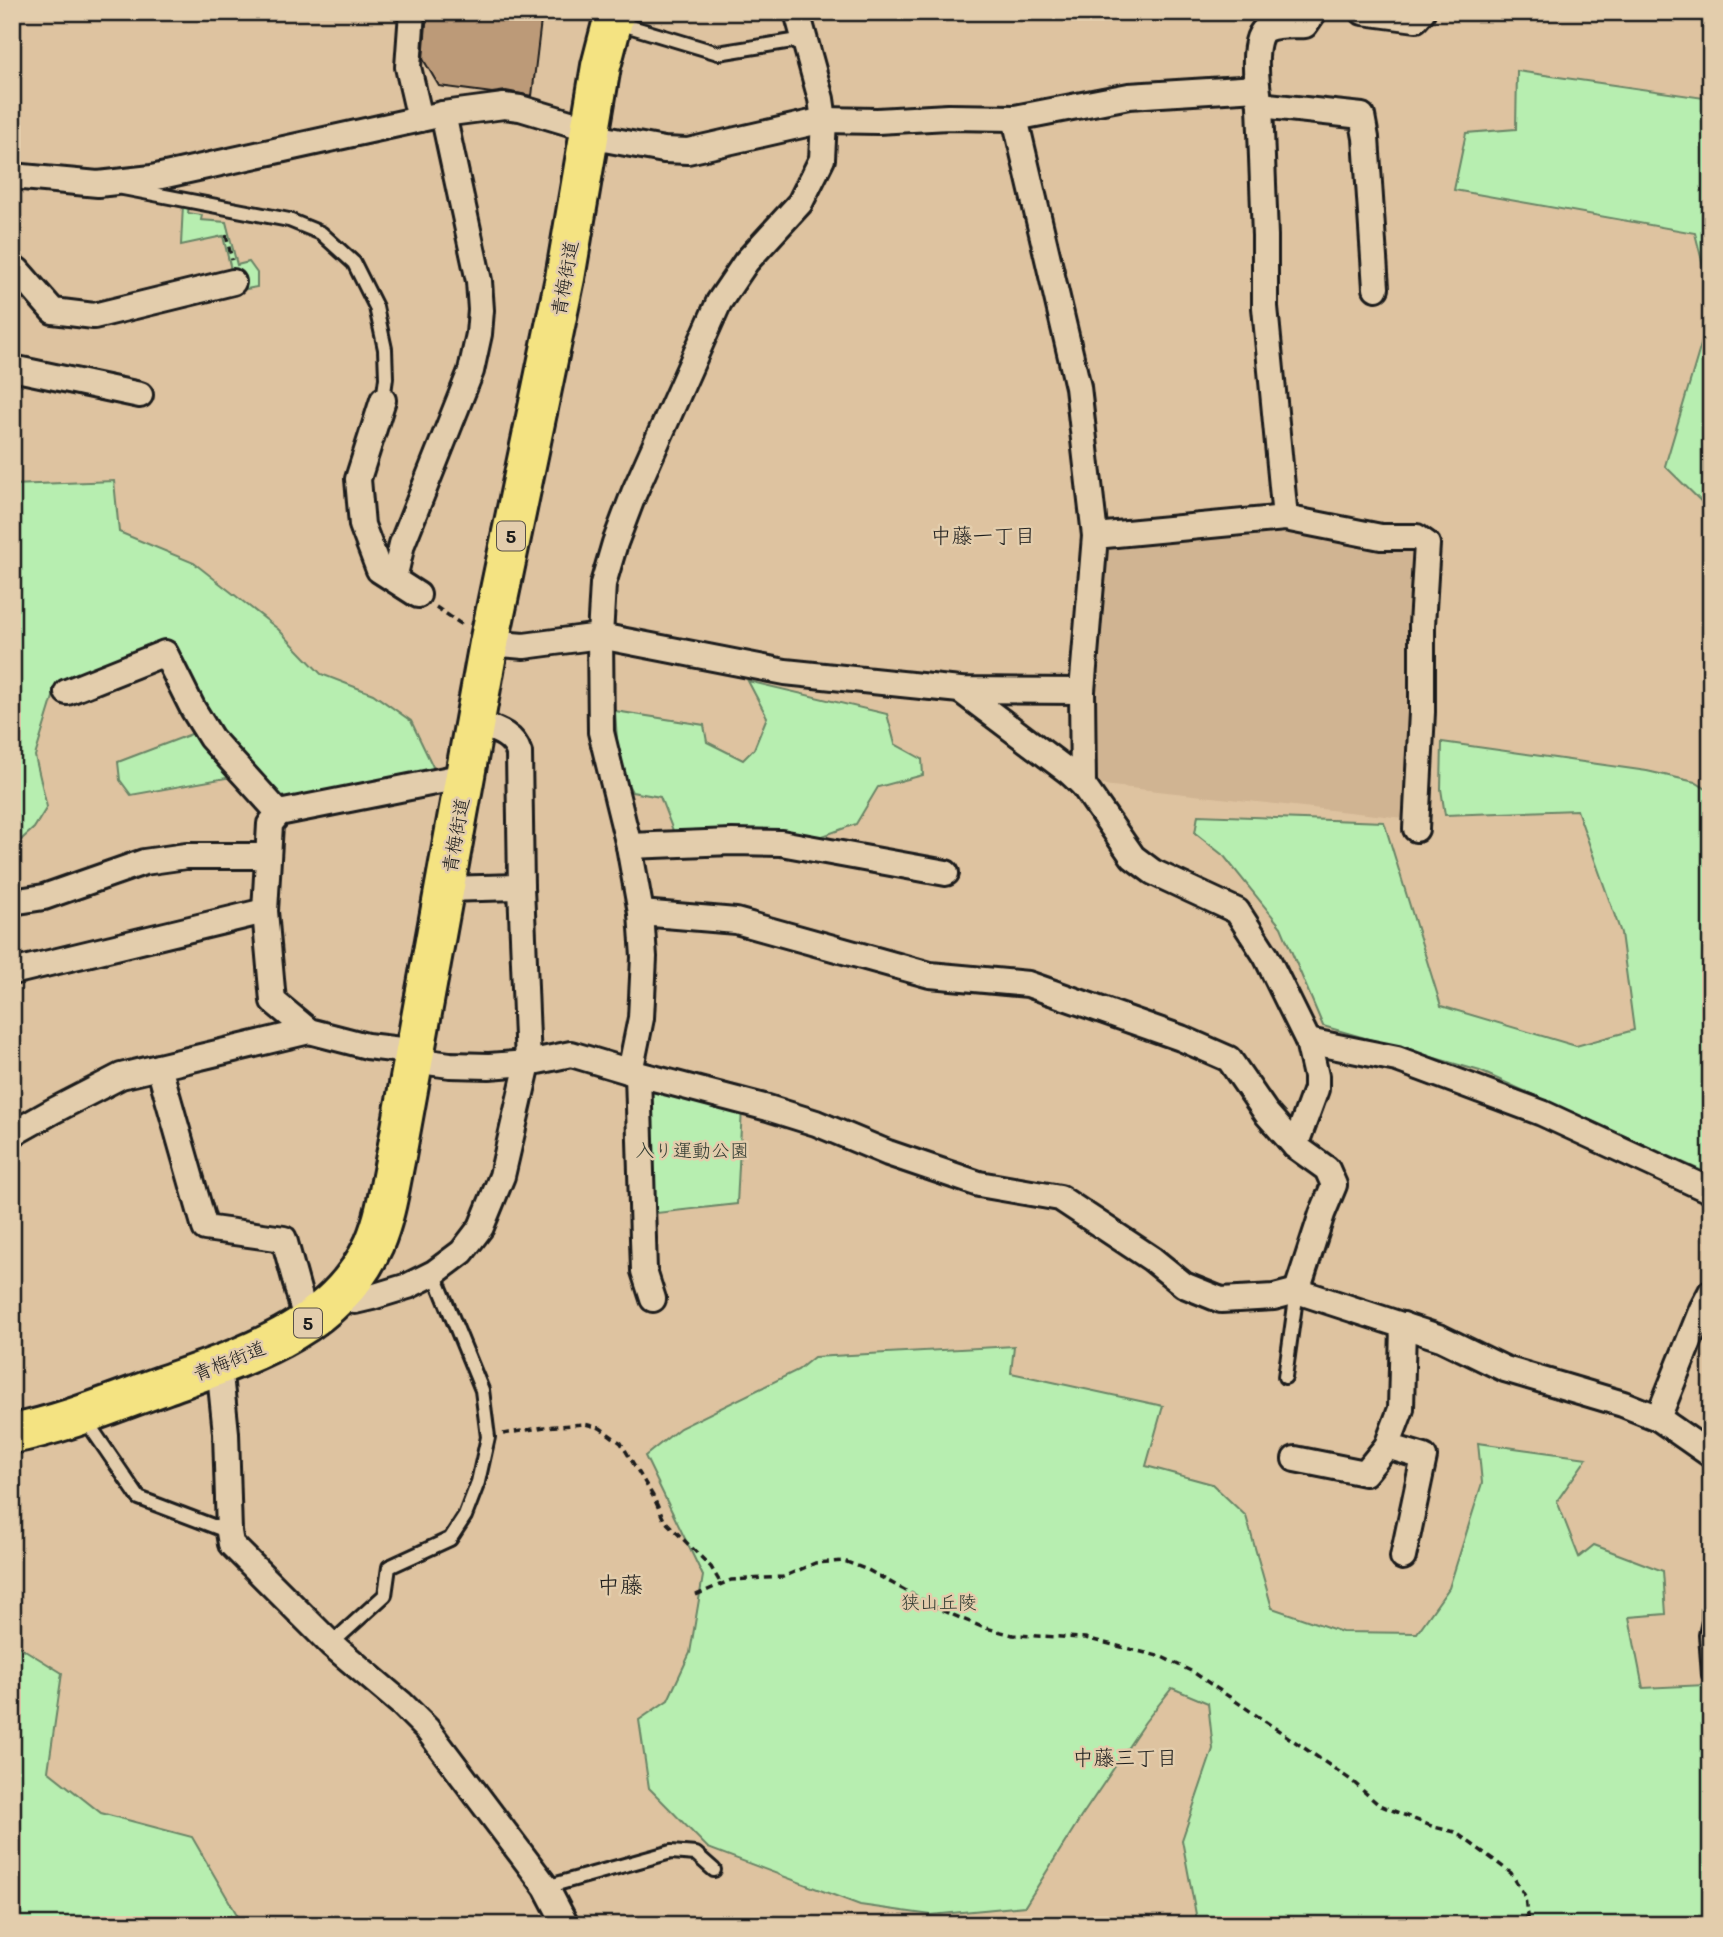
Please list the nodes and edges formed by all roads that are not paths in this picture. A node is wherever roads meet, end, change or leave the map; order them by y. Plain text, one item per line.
1 (412, 12) edge
2 (797, 12) edge
3 (1314, 12) edge
4 (1363, 12) edge
5 (1422, 12) edge
6 (614, 17) edge
7 (805, 39) junction
8 (1259, 96) junction
9 (431, 116) junction
10 (1016, 118) junction
11 (824, 120) junction
12 (589, 132) junction
13 (12, 176) edge
14 (98, 184) junction
15 (12, 269) edge
16 (234, 273) road end
17 (1376, 288) dead end
18 (14, 372) edge
19 (141, 395) dead end
20 (383, 400) joint
21 (1285, 518) junction
22 (1095, 536) junction
23 (394, 579) junction
24 (418, 595) road end
25 (600, 636) junction
26 (489, 643) junction
27 (960, 690) junction
28 (1082, 691) junction
29 (67, 692) dead end
30 (475, 722) junction
31 (465, 776) junction
32 (1083, 785) junction
33 (279, 813) junction
34 (1416, 829) dead end
35 (629, 846) junction
36 (267, 856) junction
37 (946, 873) dead end
38 (521, 887) junction
39 (445, 889) junction
40 (12, 902) edge
41 (265, 911) junction
42 (641, 913) junction
43 (12, 972) edge
44 (309, 1031) junction
45 (1308, 1041) junction
46 (413, 1060) junction
47 (527, 1063) junction
48 (159, 1067) junction
49 (634, 1073) junction
50 (12, 1134) edge
51 (1295, 1146) junction
52 (1711, 1191) edge
53 (434, 1273) junction
54 (645, 1284) dead end
55 (1297, 1291) junction
56 (1711, 1292) edge
57 (338, 1297) junction
58 (307, 1323) junction
59 (1403, 1325) junction
60 (219, 1365) junction
61 (1286, 1377) dead end
62 (82, 1414) junction
63 (1658, 1418) junction
64 (12, 1434) edge
65 (1387, 1446) junction
66 (1711, 1455) edge
67 (1295, 1459) dead end
68 (229, 1532) junction
69 (1403, 1557) dead end
70 (1711, 1568) edge
71 (331, 1644) junction
72 (1711, 1675) edge
73 (714, 1870) dead end
74 (546, 1887) junction
75 (566, 1925) edge

1 - 9 street
2 - 7 street
3 - 8 street
4 - 5 street
6 - 7 lane
6 - 12 main road, 青梅街道 / 5
7 - 11 street
8 - 10 street
8 - 17 street
8 - 21 street
9 - 12 street
9 - 14 street
9 - 23 street
10 - 11 street
10 - 22 street
11 - 12 street
11 - 25 street
12 - 26 main road, 青梅街道 / 5
13 - 14 street
14 - 20 lane
15 - 16 street
18 - 19 street
20 - 23 street
21 - 22 street
21 - 34 street
22 - 28 street
23 - 24 street
25 - 26 street
25 - 27 street
25 - 35 street
26 - 30 main road, 青梅街道 / 5
27 - 28 street
27 - 32 street
28 - 32 street
29 - 33 street
30 - 31 main road, 青梅街道 / 5
30 - 38 street
31 - 33 street
31 - 39 main road, 青梅街道 / 5
32 - 45 street
33 - 36 street
35 - 37 street
35 - 42 street
36 - 40 street
36 - 41 street
38 - 39 street
38 - 47 street
39 - 46 main road, 青梅街道 / 5
41 - 43 street
41 - 44 street
42 - 49 street
42 - 51 street
44 - 46 street
44 - 48 street
45 - 51 street
45 - 52 street
46 - 47 street
46 - 57 main road, 青梅街道 / 5
47 - 49 street
47 - 53 street
48 - 50 street
48 - 58 street
49 - 54 street
49 - 55 street
51 - 55 street
53 - 57 street
53 - 71 lane
55 - 59 street
55 - 61 lane
56 - 63 street
57 - 58 main road, 青梅街道 / 5
58 - 60 main road, 青梅街道 / 5
59 - 63 street
59 - 65 street
60 - 62 main road, 青梅街道 / 5
60 - 68 street
62 - 64 main road, 青梅街道 / 5
62 - 68 lane
63 - 66 street
65 - 67 street
65 - 69 street
68 - 71 street
70 - 72 lane
71 - 74 street
73 - 74 lane
74 - 75 street

